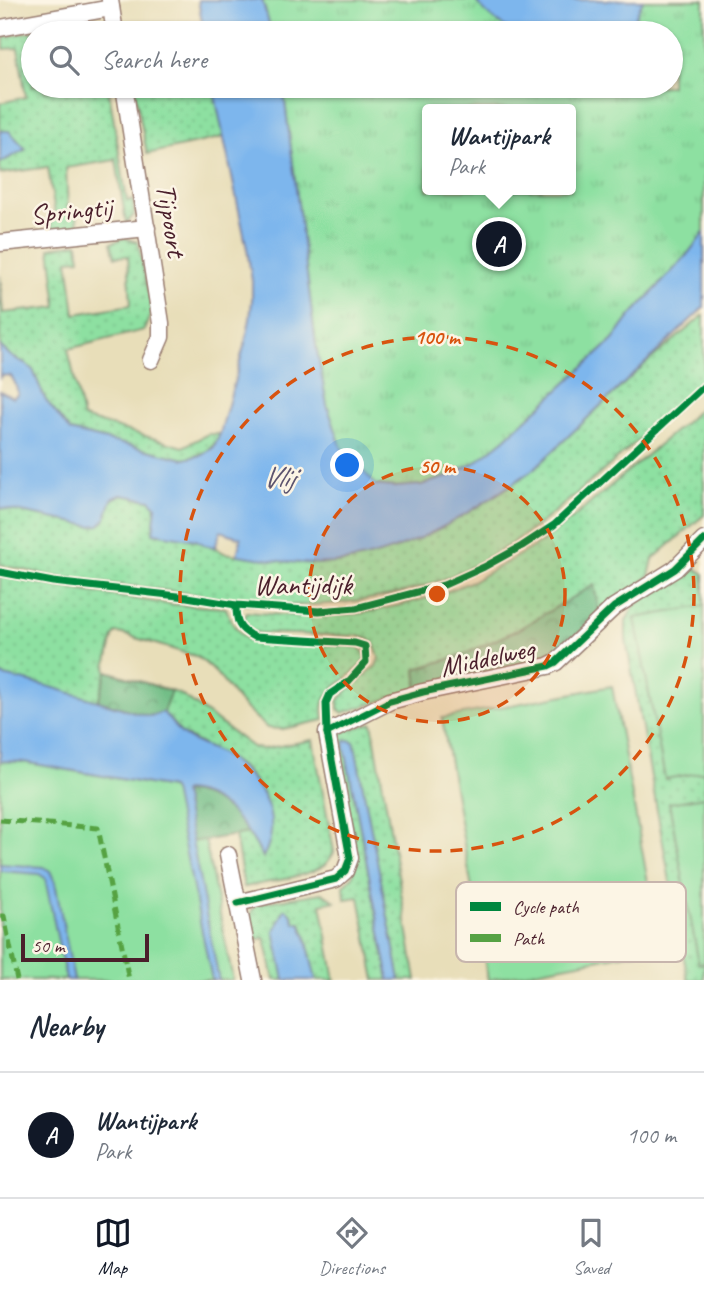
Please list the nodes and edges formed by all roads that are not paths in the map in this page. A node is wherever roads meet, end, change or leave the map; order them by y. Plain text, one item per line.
1 (110, 4) edge
2 (32, 21) edge
3 (21, 23) edge
4 (0, 28) edge
5 (126, 98) edge
6 (147, 228) junction
7 (0, 243) edge
8 (151, 360) dead end
9 (704, 540) edge
10 (228, 855) dead end
11 (238, 903) junction
12 (253, 980) edge

1 - 2 street
3 - 4 street
5 - 6 street, Tijpoort
6 - 7 street, Springtij
6 - 8 street, Tijpoort
9 - 11 street, Middelweg
10 - 11 street
11 - 12 street

